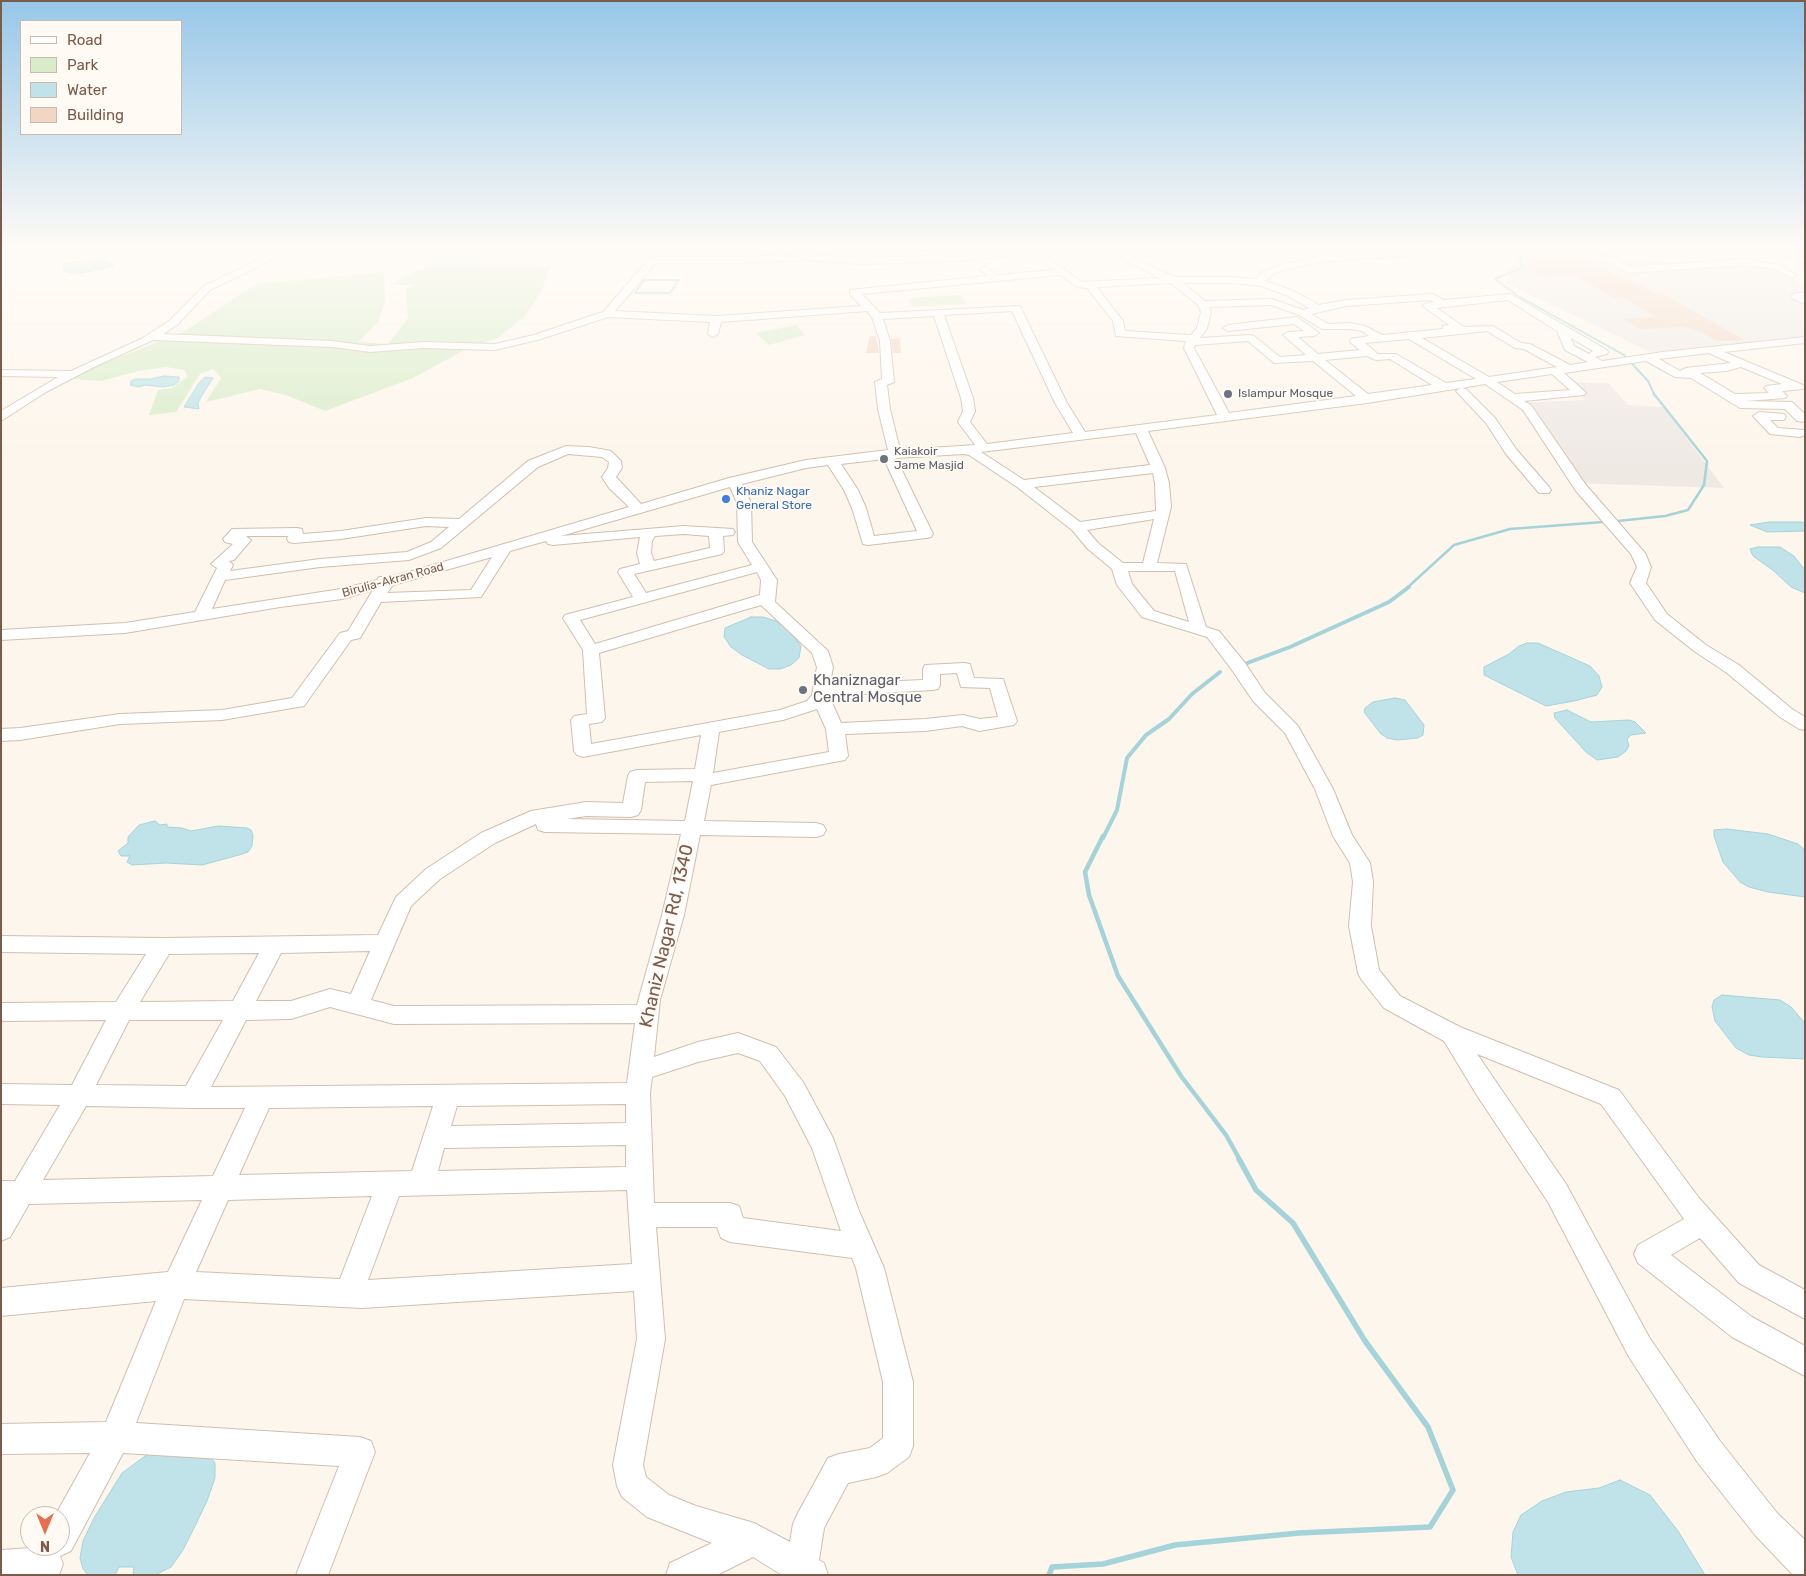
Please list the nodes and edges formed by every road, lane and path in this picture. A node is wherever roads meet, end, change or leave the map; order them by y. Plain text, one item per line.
1 (716, 319) edge
2 (175, 320) edge
3 (589, 320) edge
4 (876, 320) edge
5 (940, 320) edge
6 (1021, 320) edge
7 (1117, 320) edge
8 (1205, 320) edge
9 (1282, 320) edge
10 (1309, 320) edge
11 (1314, 320) edge
12 (1448, 320) edge
13 (1547, 320) edge
14 (1562, 329) junction
15 (1445, 333) junction
16 (713, 334) dead end
17 (1203, 334) junction
18 (1523, 335) dead end
19 (1412, 336) junction
20 (151, 337) junction
21 (1379, 338) junction
22 (1800, 340) edge
23 (1805, 347) edge
24 (1709, 349) junction
25 (1370, 352) junction
26 (1579, 354) junction
27 (1647, 357) junction
28 (1314, 358) junction
29 (1741, 363) junction
30 (1600, 364) junction
31 (1569, 369) junction
32 (1555, 371) junction
33 (1674, 372) junction
34 (1, 373) edge
35 (72, 374) junction
36 (1486, 380) junction
37 (1444, 387) junction
38 (1802, 388) edge
39 (1718, 389) junction
40 (1462, 391) dead end
41 (1768, 392) junction
42 (1367, 398) junction
43 (1511, 398) junction
44 (1732, 398) junction
45 (1778, 405) junction
46 (1, 417) edge
47 (1225, 418) junction
48 (1803, 418) edge
49 (1140, 428) junction
50 (1803, 435) edge
51 (1081, 436) junction
52 (984, 448) junction
53 (964, 450) junction
54 (891, 454) junction
55 (831, 460) junction
56 (1158, 468) junction
57 (734, 482) junction
58 (1022, 484) junction
59 (1544, 490) dead end
60 (653, 504) junction
61 (638, 508) junction
62 (1162, 514) junction
63 (462, 523) junction
64 (1077, 527) junction
65 (716, 532) junction
66 (744, 533) junction
67 (651, 535) junction
68 (519, 544) junction
69 (504, 548) junction
70 (378, 559) junction
71 (1149, 566) junction
72 (648, 567) junction
73 (760, 567) junction
74 (1119, 567) junction
75 (220, 576) junction
76 (387, 583) junction
77 (375, 598) junction
78 (768, 598) junction
79 (642, 599) junction
80 (201, 616) junction
81 (1199, 629) junction
82 (1, 635) edge
83 (590, 650) junction
84 (820, 693) junction
85 (1805, 725) edge
86 (711, 728) junction
87 (835, 729) junction
88 (1, 735) edge
89 (703, 778) junction
90 (516, 825) junction
91 (693, 828) junction
92 (816, 830) dead end
93 (384, 943) junction
94 (1, 944) edge
95 (274, 944) junction
96 (163, 946) junction
97 (357, 1005) junction
98 (239, 1011) junction
99 (1, 1012) edge
100 (121, 1013) junction
101 (647, 1014) junction
102 (1452, 1034) junction
103 (639, 1082) junction
104 (1, 1094) edge
105 (79, 1095) junction
106 (448, 1096) junction
107 (193, 1097) junction
108 (262, 1098) junction
109 (638, 1134) junction
110 (435, 1137) junction
111 (639, 1178) junction
112 (421, 1183) junction
113 (390, 1184) junction
114 (220, 1188) junction
115 (12, 1193) edge
116 (642, 1215) junction
117 (1703, 1222) junction
118 (1, 1228) edge
119 (861, 1246) junction
120 (647, 1277) junction
121 (176, 1285) junction
122 (349, 1293) junction
123 (1, 1302) edge
124 (1805, 1306) edge
125 (1805, 1362) edge
126 (114, 1437) junction
127 (1, 1439) edge
128 (70, 1520) edge
129 (754, 1539) junction
130 (51, 1556) edge
131 (1805, 1563) edge
132 (1, 1566) edge
133 (807, 1571) edge
134 (312, 1575) edge
135 (682, 1575) edge

1 - 16 street
2 - 20 street
3 - 20 street
4 - 54 street
5 - 52 street
6 - 51 street
7 - 17 street
8 - 17 street
9 - 17 street
10 - 28 street
11 - 21 street
12 - 15 street
13 - 14 street
14 - 26 street
14 - 26 street
15 - 19 street
15 - 31 street
17 - 28 street
17 - 47 street
18 - 26 street
19 - 21 street
19 - 36 street
20 - 35 street
21 - 25 street
22 - 23 street
22 - 24 street, Birulia-Akran Road
24 - 27 street, Birulia-Akran Road
24 - 29 street
25 - 28 street
25 - 37 street
26 - 30 street
27 - 30 street, Birulia-Akran Road
27 - 33 street
28 - 42 street
29 - 33 street
29 - 38 street
30 - 31 street, Birulia-Akran Road
31 - 32 street, Birulia-Akran Road
32 - 36 street, Birulia-Akran Road
32 - 43 street
33 - 39 street
34 - 35 street
35 - 46 street
36 - 37 street, Birulia-Akran Road
36 - 43 street
37 - 42 street, Birulia-Akran Road
38 - 41 street
39 - 41 street
39 - 44 street
40 - 59 street
41 - 44 street
41 - 45 street
42 - 47 street, Birulia-Akran Road
43 - 85 street
44 - 45 street
45 - 48 street
47 - 49 street, Birulia-Akran Road
48 - 50 street
49 - 51 street, Birulia-Akran Road
49 - 56 street
51 - 52 street, Birulia-Akran Road
52 - 53 street, Birulia-Akran Road
53 - 54 street, Birulia-Akran Road
53 - 58 street
54 - 55 street, Birulia-Akran Road
54 - 55 street
55 - 57 street, Birulia-Akran Road
56 - 58 street
56 - 62 street
57 - 60 street, Birulia-Akran Road
57 - 66 street
58 - 64 street
60 - 61 street, Birulia-Akran Road
60 - 67 street
61 - 63 street
61 - 68 street, Birulia-Akran Road
62 - 64 street
62 - 71 street
63 - 70 street
63 - 75 street
64 - 74 street
65 - 66 street
65 - 67 street
65 - 72 street
66 - 73 street
67 - 68 street
67 - 72 street
68 - 69 street, Birulia-Akran Road
69 - 76 street, Birulia-Akran Road
69 - 77 street
70 - 75 street
70 - 76 street
71 - 74 street
71 - 81 street
72 - 79 street
73 - 78 street
73 - 79 street
74 - 81 street
75 - 80 street
76 - 77 street
76 - 80 street, Birulia-Akran Road
77 - 88 street
78 - 83 street
78 - 84 street
79 - 83 street
80 - 82 street, Birulia-Akran Road
81 - 102 street
83 - 86 street
84 - 86 street
84 - 87 street
84 - 87 street
86 - 89 street, Khaniz Nagar Rd, 1340
87 - 89 street
89 - 90 street
89 - 91 street, Khaniz Nagar Rd, 1340
90 - 91 street
90 - 93 street
91 - 92 street
91 - 101 street, Khaniz Nagar Rd, 1340
93 - 95 street
93 - 97 street
94 - 96 street
95 - 96 street
95 - 98 street
96 - 100 street
97 - 98 street
97 - 101 street
98 - 100 street
98 - 107 street
99 - 100 street
100 - 105 street
101 - 103 street, Khaniz Nagar Rd, 1340
102 - 117 street
102 - 131 street
103 - 106 street
103 - 109 street, Khaniz Nagar Rd, 1340
103 - 119 street
104 - 105 street
105 - 107 street
105 - 115 street
106 - 108 street
106 - 110 street
107 - 108 street
108 - 114 street
109 - 110 street
109 - 111 street, Khaniz Nagar Rd, 1340
110 - 112 street
111 - 112 street
111 - 116 street, Khaniz Nagar Rd, 1340
112 - 113 street
113 - 114 street
113 - 122 street
114 - 115 street
114 - 121 street
115 - 118 street
116 - 119 street
116 - 120 street, Khaniz Nagar Rd, 1340
117 - 124 street
117 - 125 street
119 - 133 street
120 - 122 street
120 - 129 street, Khaniz Nagar Rd, 1340
121 - 122 street
121 - 123 street
121 - 126 street
126 - 127 street
126 - 128 street
126 - 134 street
129 - 133 street, Khaniz Nagar Rd, 1340
129 - 135 street
130 - 132 street

